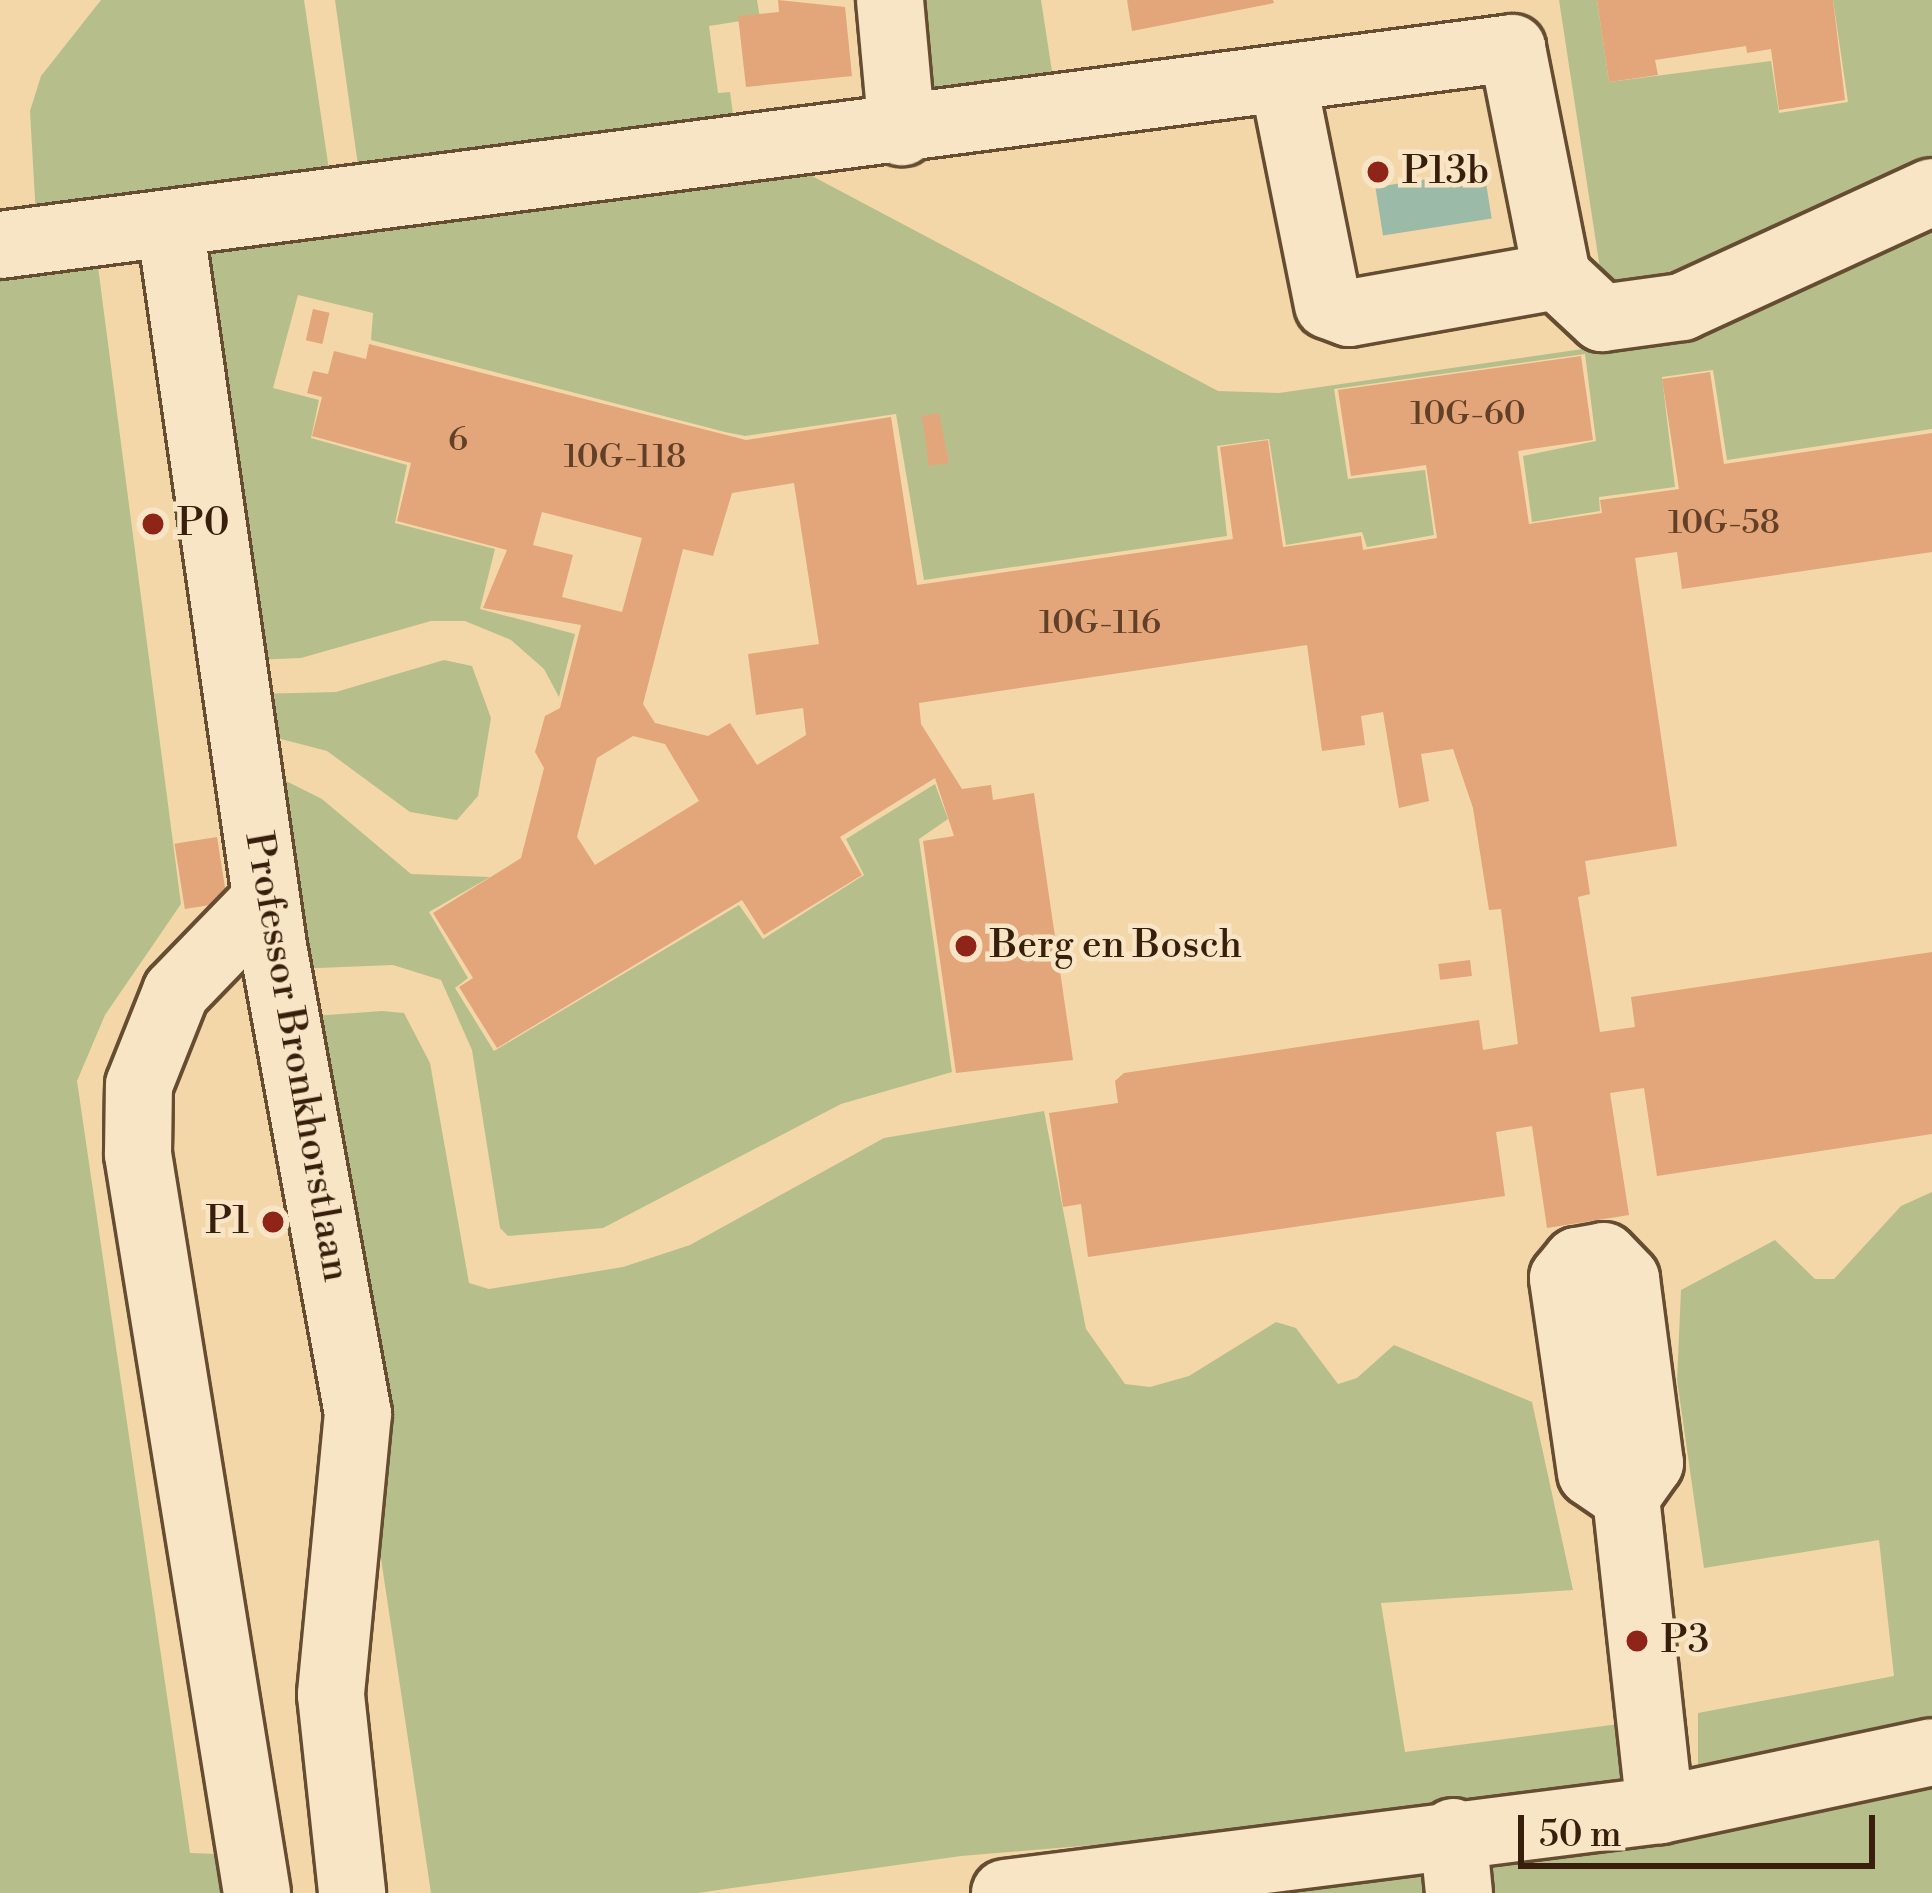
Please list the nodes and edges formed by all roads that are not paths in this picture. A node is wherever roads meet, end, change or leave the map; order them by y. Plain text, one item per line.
1 (890, 0) edge
2 (1283, 79) junction
3 (902, 132) junction
4 (1932, 192) edge
5 (170, 224) junction
6 (0, 245) edge
7 (1557, 276) junction
8 (266, 899) junction
9 (1626, 1497) dead end
10 (1932, 1752) edge
11 (1660, 1810) junction
12 (1456, 1862) edge
13 (257, 1893) edge
14 (352, 1893) edge
15 (1005, 1893) edge

1 - 3 lane
2 - 3 lane
2 - 7 lane
2 - 7 lane
3 - 5 lane
4 - 7 lane
5 - 6 lane
5 - 8 lane, Professor Bronkhorstlaan
8 - 13 lane
8 - 14 lane, Professor Bronkhorstlaan
9 - 11 lane
10 - 11 lane
11 - 12 lane
12 - 15 lane

